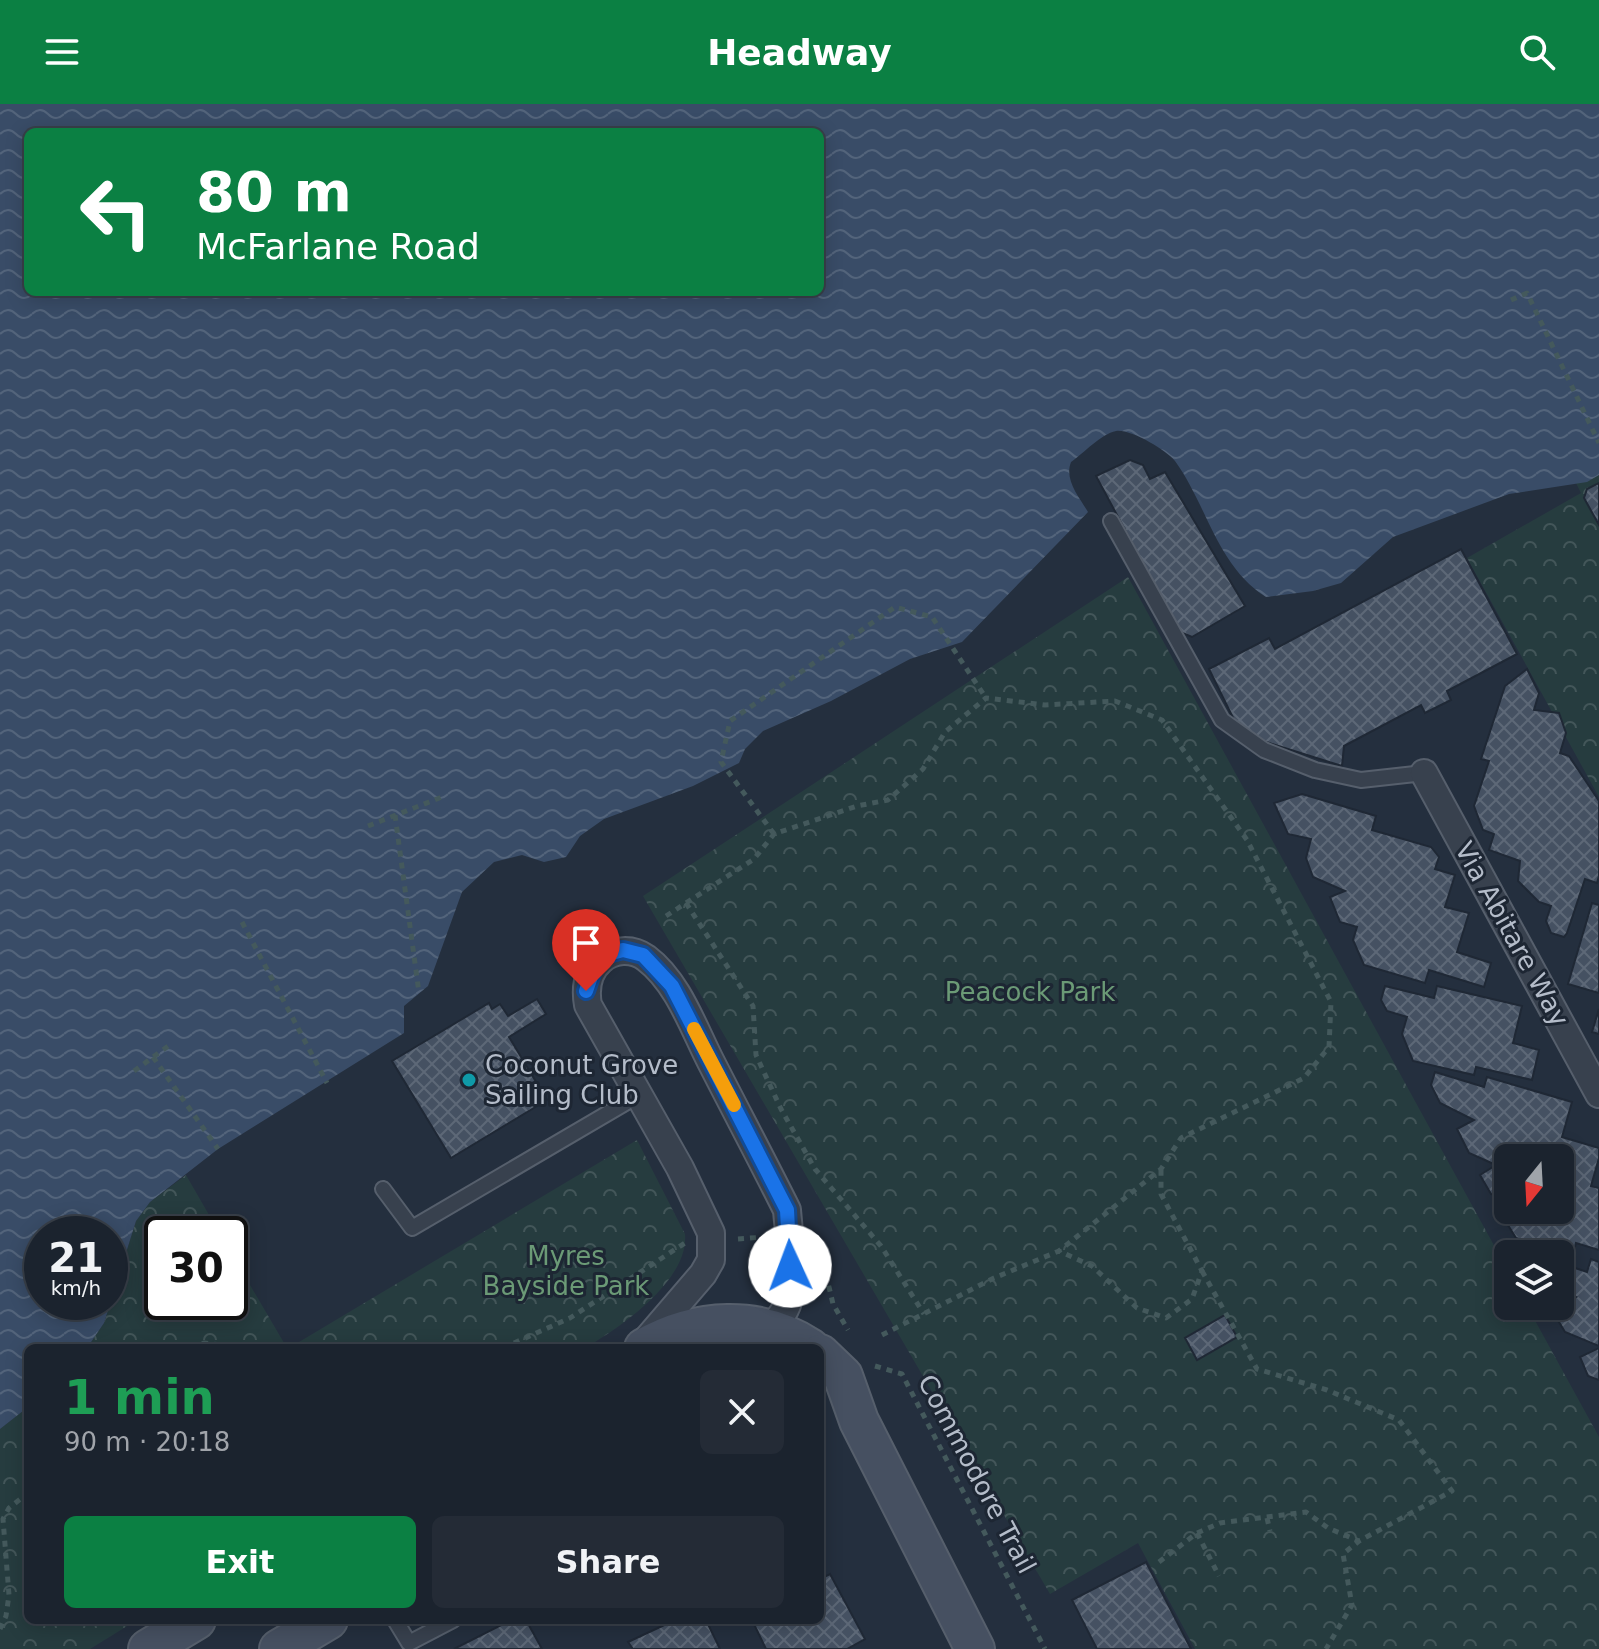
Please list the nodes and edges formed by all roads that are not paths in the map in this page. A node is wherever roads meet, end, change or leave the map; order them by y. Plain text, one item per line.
1 (1111, 521) dead end
2 (1424, 773) joint
3 (1599, 1094) edge
4 (639, 1095) junction
5 (383, 1189) dead end
6 (760, 1338) edge
7 (645, 1344) edge
8 (650, 1344) edge
9 (790, 1344) edge
10 (835, 1344) edge
11 (824, 1403) edge
12 (859, 1421) junction
13 (189, 1624) edge
14 (321, 1624) edge
15 (397, 1624) edge
16 (447, 1624) edge
17 (411, 1646) edge
18 (148, 1649) edge
19 (279, 1649) edge
20 (975, 1649) edge

1 - 2 lane
2 - 3 street, Via Abitare Way
4 - 5 lane
4 - 6 street
4 - 7 street
6 - 8 main road
6 - 9 main road
10 - 12 main road
11 - 12 main road
12 - 20 main road
13 - 18 main road
14 - 19 main road
15 - 17 lane
16 - 17 lane

